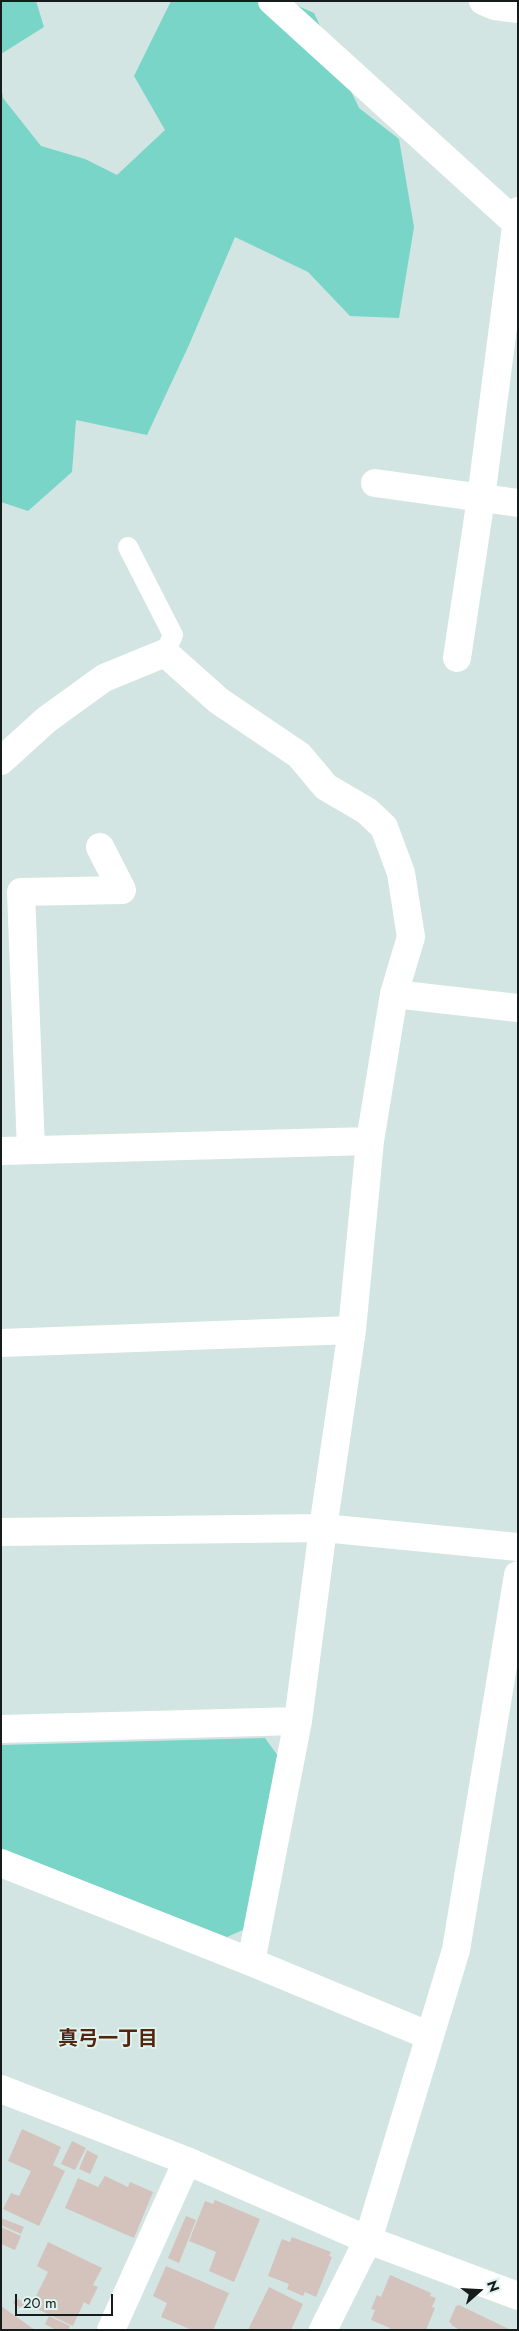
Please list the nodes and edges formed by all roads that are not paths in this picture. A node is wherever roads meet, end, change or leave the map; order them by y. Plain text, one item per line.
1 (272, 1) edge
2 (517, 217) edge
3 (375, 483) dead end
4 (481, 498) junction
5 (518, 503) edge
6 (128, 547) dead end
7 (165, 653) junction
8 (457, 658) dead end
9 (1, 761) edge
10 (100, 847) dead end
11 (394, 994) junction
12 (518, 1008) edge
13 (370, 1141) junction
14 (31, 1150) junction
15 (1, 1151) edge
16 (352, 1330) junction
17 (1, 1342) edge
18 (323, 1528) junction
19 (1, 1532) edge
20 (518, 1547) edge
21 (518, 1575) edge
22 (298, 1720) junction
23 (1, 1729) edge
24 (1, 1863) edge
25 (251, 1962) junction
26 (430, 2036) junction
27 (1, 2089) edge
28 (187, 2161) junction
29 (368, 2240) junction
30 (518, 2296) edge
31 (111, 2330) edge
32 (323, 2330) edge

1 - 2 street
2 - 4 street
3 - 4 street
4 - 5 street
4 - 8 street
6 - 7 lane
7 - 9 street
7 - 11 street
10 - 14 street
11 - 12 street
11 - 13 street
13 - 14 street
13 - 16 street
14 - 15 street
16 - 17 street
16 - 18 street
18 - 19 street
18 - 20 street
18 - 22 street
21 - 26 street
22 - 23 street
22 - 25 street
24 - 25 street
25 - 26 street
26 - 29 street
27 - 28 street
28 - 29 street
28 - 31 street
29 - 30 street
29 - 32 street

